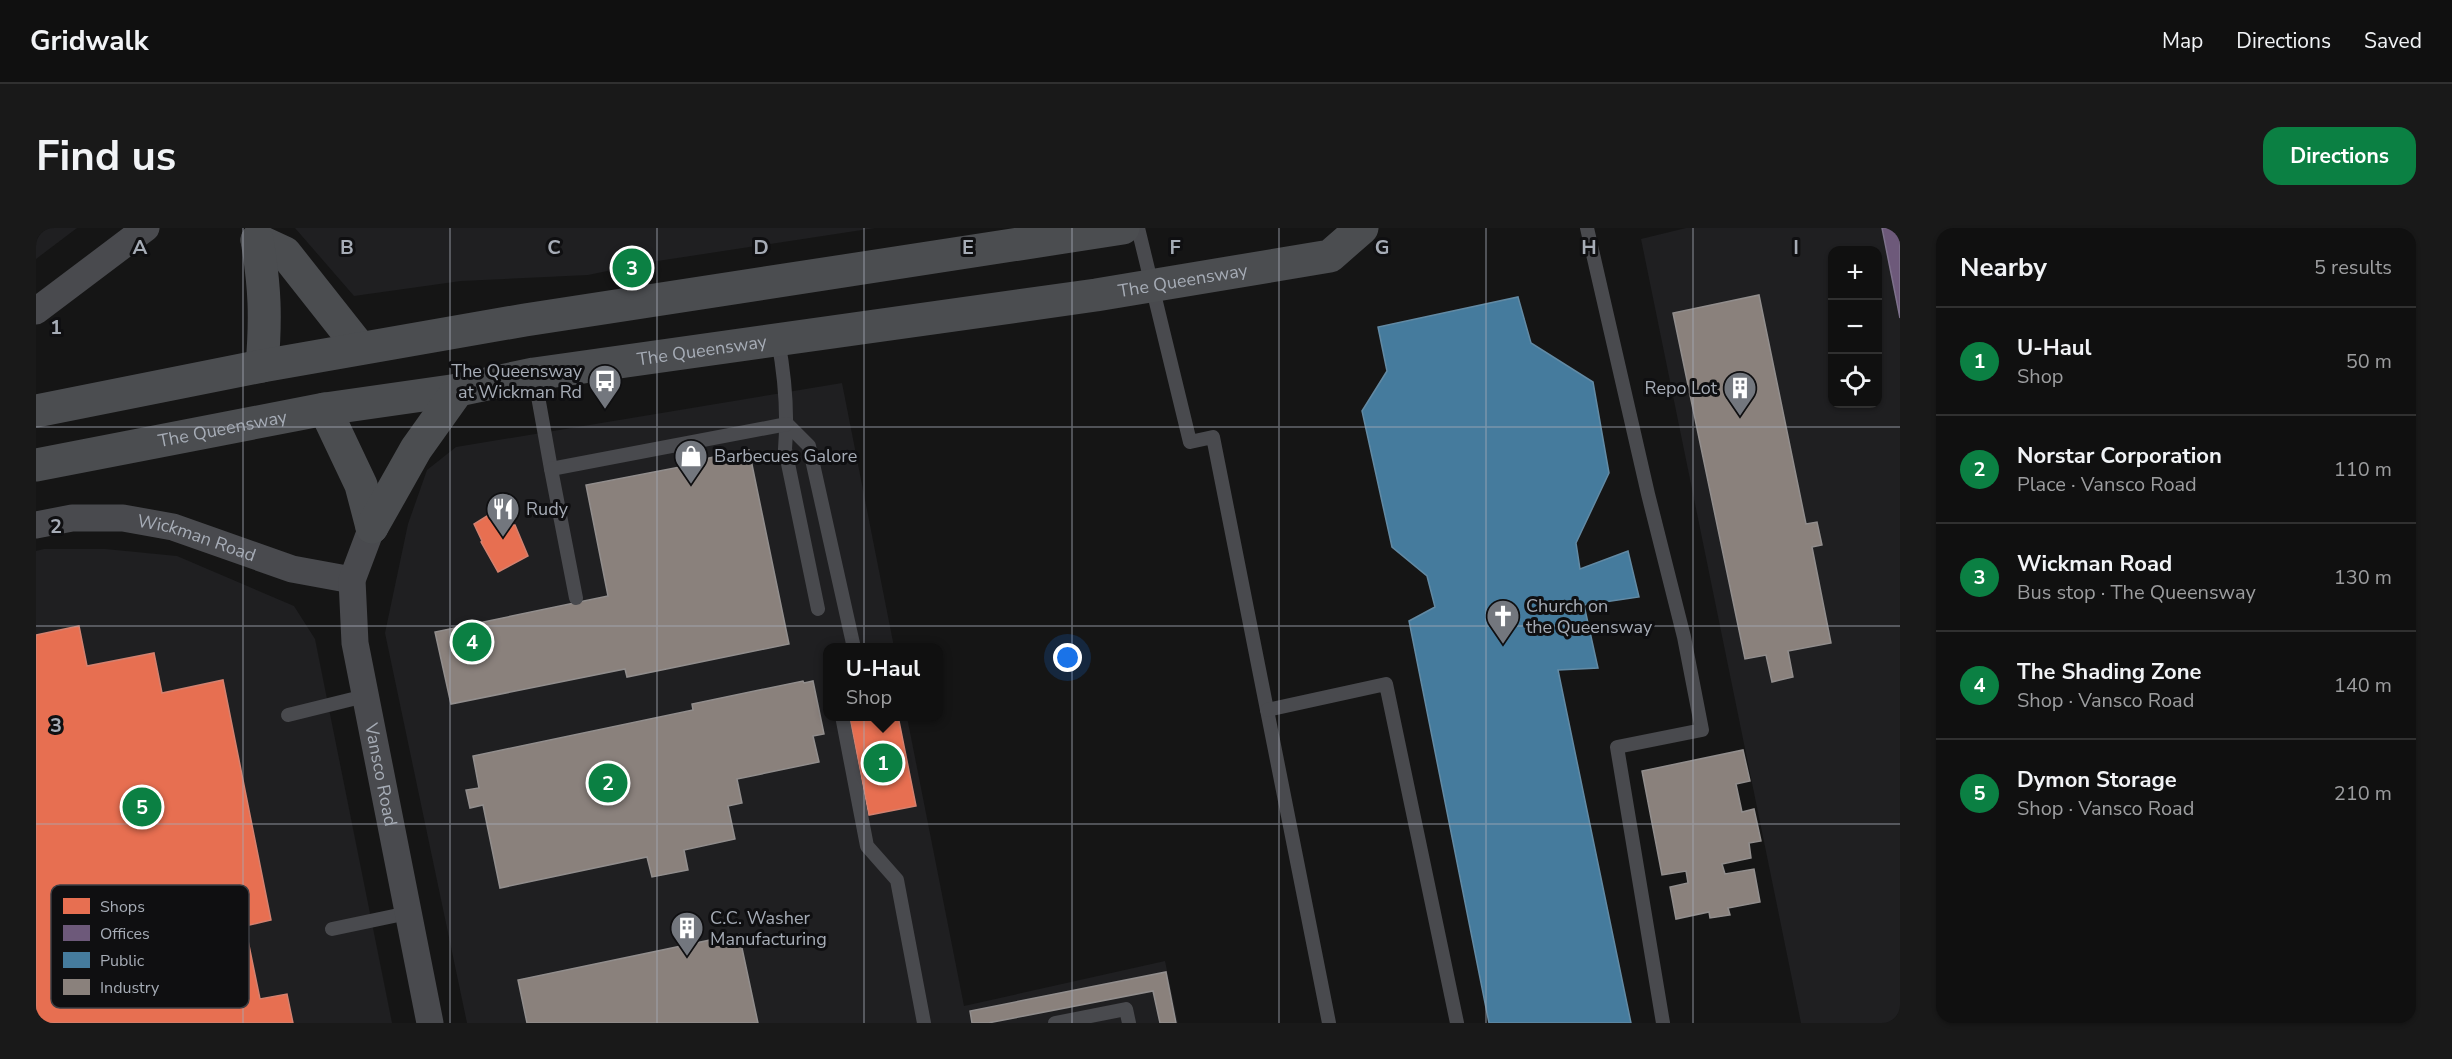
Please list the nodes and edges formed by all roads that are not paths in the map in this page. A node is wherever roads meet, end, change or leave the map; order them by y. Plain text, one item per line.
1 (146, 228) edge
2 (1123, 228) edge
3 (1138, 228) edge
4 (1362, 228) edge
5 (1587, 228) edge
6 (251, 234) edge
7 (1151, 286) junction
8 (36, 311) edge
9 (778, 340) junction
10 (360, 348) junction
11 (262, 366) junction
12 (534, 374) junction
13 (458, 390) junction
14 (325, 410) junction
15 (36, 411) edge
16 (787, 424) junction
17 (36, 465) edge
18 (550, 469) junction
19 (36, 525) edge
20 (372, 527) junction
21 (352, 580) junction
22 (576, 598) dead end
23 (818, 609) dead end
24 (853, 643) edge
25 (365, 696) junction
26 (1267, 710) junction
27 (288, 715) dead end
28 (843, 721) edge
29 (408, 913) junction
30 (332, 929) dead end
31 (430, 1023) edge
32 (924, 1023) edge
33 (1055, 1023) edge
34 (1129, 1023) edge
35 (1329, 1023) edge
36 (1457, 1023) edge
37 (1663, 1023) edge

1 - 8 street
2 - 10 main road
3 - 7 lane
4 - 7 main road, The Queensway
5 - 37 lane
6 - 10 main road
6 - 11 main road
7 - 9 main road, The Queensway
7 - 26 lane
9 - 12 main road, The Queensway
9 - 16 lane
10 - 11 main road
11 - 15 main road
12 - 13 main road, The Queensway
12 - 18 lane
13 - 14 main road, The Queensway
13 - 20 main road
14 - 17 main road, The Queensway
14 - 20 main road
16 - 18 lane
16 - 23 lane
16 - 24 lane
18 - 22 lane
19 - 21 street, Wickman Road
20 - 21 street, Vansco Road
21 - 25 street, Vansco Road
25 - 27 lane
25 - 29 street, Vansco Road
26 - 35 lane
26 - 36 lane
28 - 32 lane
29 - 30 lane
29 - 31 street, Vansco Road
33 - 34 lane

